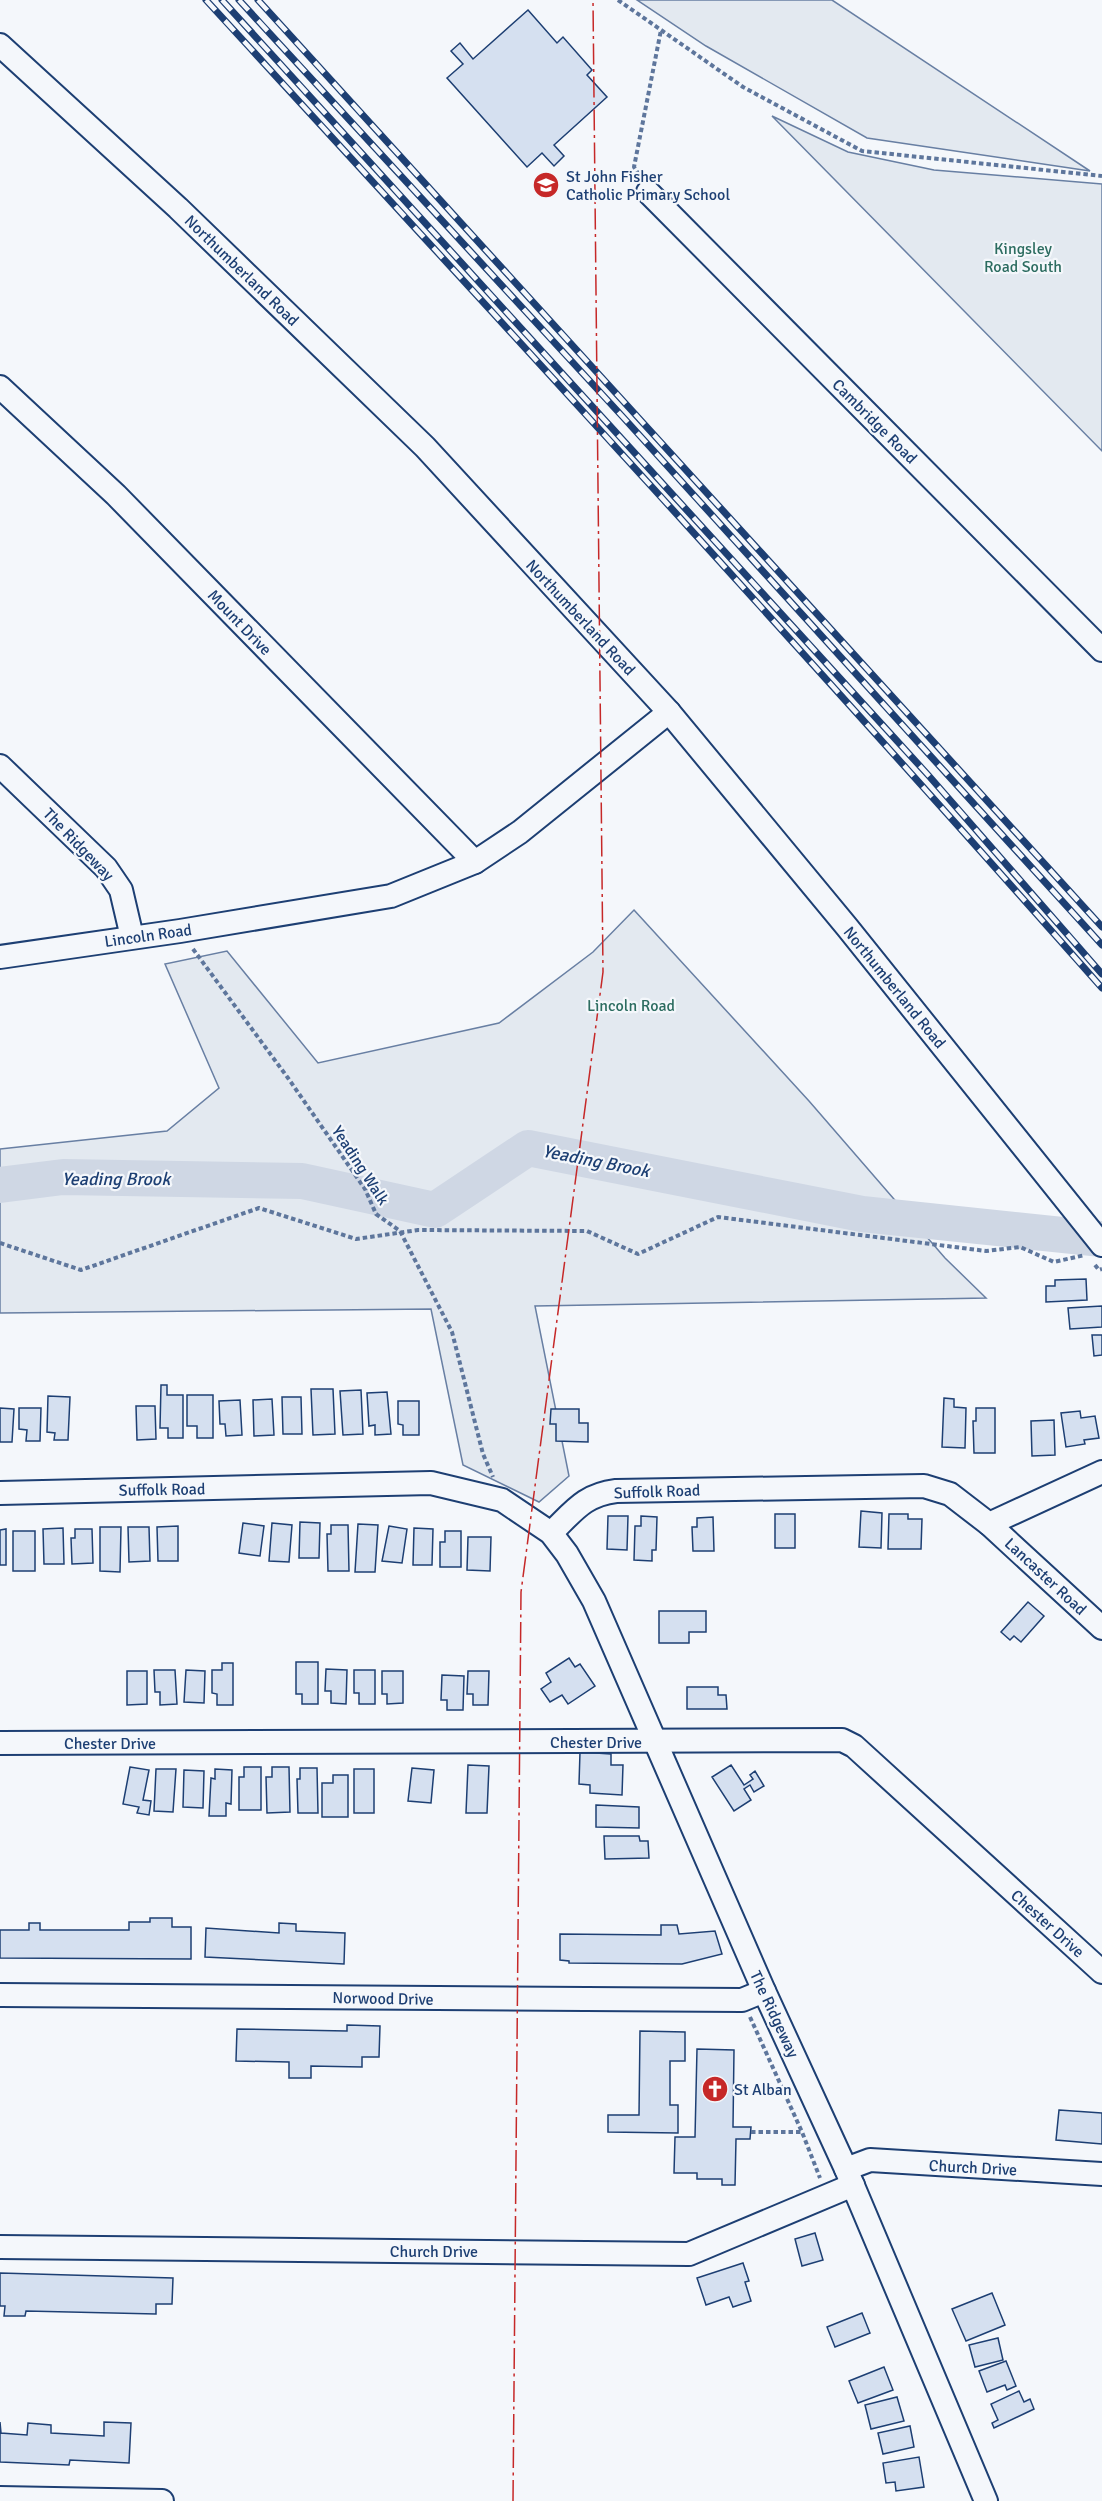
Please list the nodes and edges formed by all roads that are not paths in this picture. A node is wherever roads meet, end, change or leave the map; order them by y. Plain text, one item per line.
1 (0, 45) edge
2 (648, 192) road end
3 (0, 387) edge
4 (1102, 650) edge
5 (669, 711) junction
6 (0, 766) edge
7 (475, 862) junction
8 (132, 937) junction
9 (0, 957) edge
10 (1094, 1254) edge
11 (1102, 1472) edge
12 (0, 1493) edge
13 (989, 1524) junction
14 (551, 1533) junction
15 (1102, 1628) edge
16 (655, 1742) junction
17 (0, 1743) edge
18 (1102, 1972) edge
19 (764, 1991) junction
20 (0, 1995) edge
21 (1102, 2174) edge
22 (850, 2177) junction
23 (0, 2247) edge
24 (0, 2498) edge
25 (162, 2501) edge
26 (986, 2501) edge

1 - 5 street, Northumberland Road
2 - 4 street, Cambridge Road
3 - 7 street, Mount Drive
5 - 7 street, Lincoln Road
5 - 10 street, Northumberland Road
6 - 8 street, The Ridgeway
7 - 8 street, Lincoln Road
8 - 9 street, Lincoln Road
11 - 13 street
12 - 14 street, Suffolk Road
13 - 14 street, Suffolk Road
13 - 15 street, Lancaster Road
14 - 16 street, The Ridgeway
16 - 17 street, Chester Drive
16 - 18 street, Chester Drive
16 - 19 street, The Ridgeway
19 - 20 street, Norwood Drive
19 - 22 street, The Ridgeway
21 - 22 street, Church Drive
22 - 23 street, Church Drive
22 - 26 street, The Ridgeway
24 - 25 street

